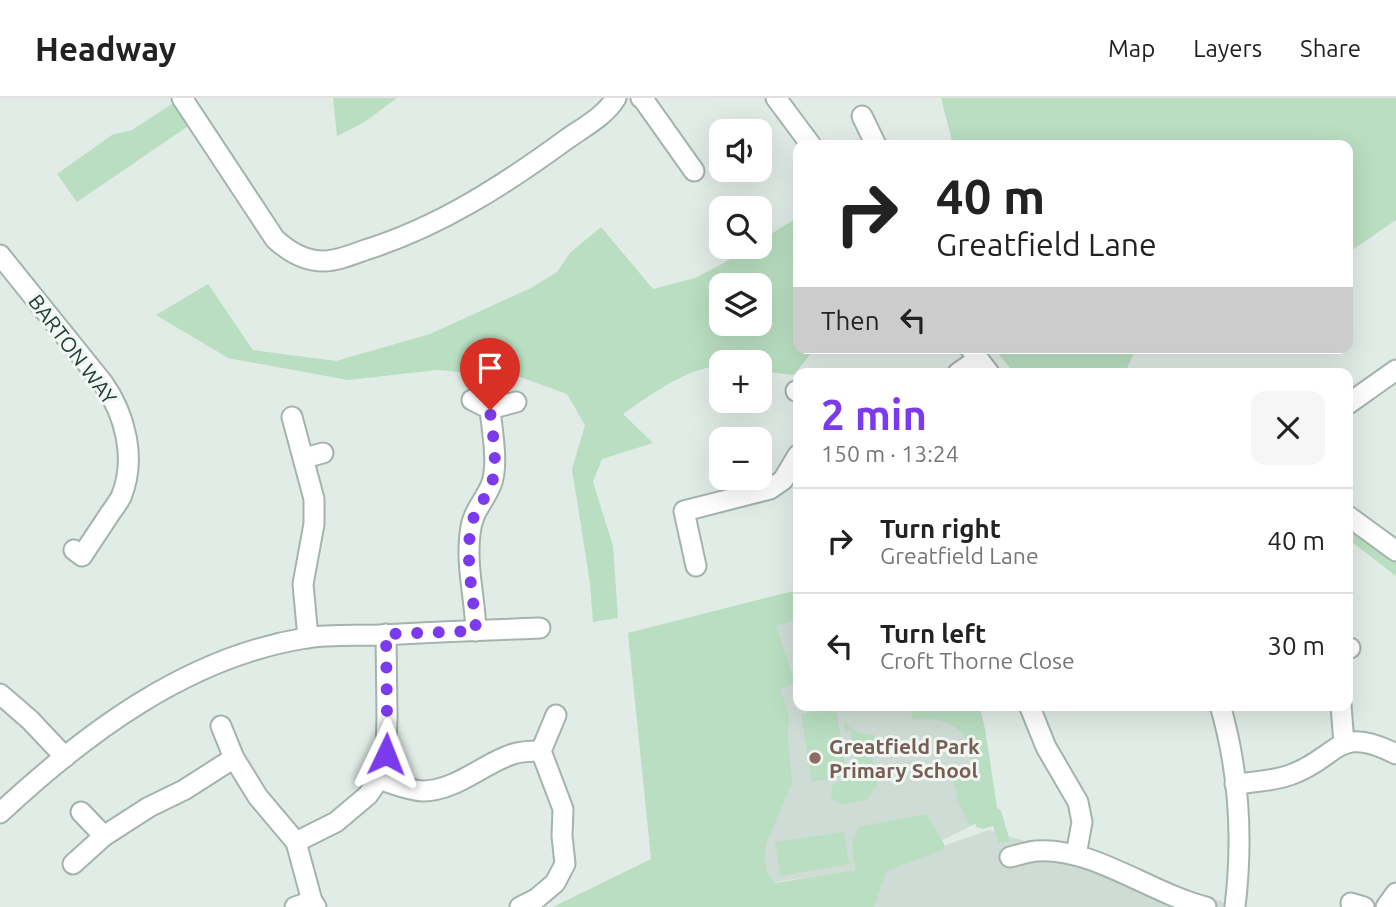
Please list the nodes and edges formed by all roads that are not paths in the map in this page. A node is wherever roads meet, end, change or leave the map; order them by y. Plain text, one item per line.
1 (182, 98) edge
2 (616, 98) edge
3 (641, 98) edge
4 (776, 98) edge
5 (862, 116) dead end
6 (807, 140) edge
7 (874, 140) edge
8 (694, 171) dead end
9 (0, 255) edge
10 (1396, 370) edge
11 (472, 400) dead end
12 (1353, 400) edge
13 (516, 402) dead end
14 (490, 410) junction
15 (292, 417) dead end
16 (793, 463) edge
17 (1353, 520) edge
18 (74, 550) dead end
19 (1396, 551) edge
20 (696, 566) dead end
21 (540, 628) dead end
22 (476, 631) junction
23 (386, 634) junction
24 (308, 638) junction
25 (0, 694) edge
26 (1031, 711) edge
27 (1221, 711) edge
28 (1341, 711) edge
29 (556, 715) dead end
30 (221, 726) dead end
31 (1344, 744) junction
32 (541, 751) junction
33 (1396, 754) edge
34 (65, 757) junction
35 (234, 758) junction
36 (379, 779) junction
37 (1236, 784) junction
38 (81, 811) dead end
39 (0, 813) edge
40 (104, 836) junction
41 (296, 842) junction
42 (1076, 855) junction
43 (1010, 858) dead end
44 (74, 864) dead end
45 (1396, 892) edge
46 (308, 905) edge
47 (520, 907) edge
48 (1206, 907) edge
49 (1235, 907) edge
50 (1386, 907) edge

1 - 2 street
3 - 8 street
4 - 6 street
5 - 7 street
9 - 18 street, BARTON WAY
10 - 12 street
11 - 14 street
13 - 14 street
14 - 22 street
15 - 24 street
16 - 20 street
17 - 19 street
21 - 22 street
22 - 23 street
23 - 24 street
23 - 36 street
24 - 34 street
25 - 34 street
26 - 42 street
27 - 37 street
28 - 31 street
29 - 32 street
30 - 35 street
31 - 33 street
31 - 37 street
32 - 36 street
32 - 47 street
34 - 39 street
35 - 40 street
35 - 41 street
36 - 41 street
37 - 49 street
38 - 40 street
40 - 44 street
41 - 46 street
42 - 43 street
42 - 48 street
45 - 50 street

